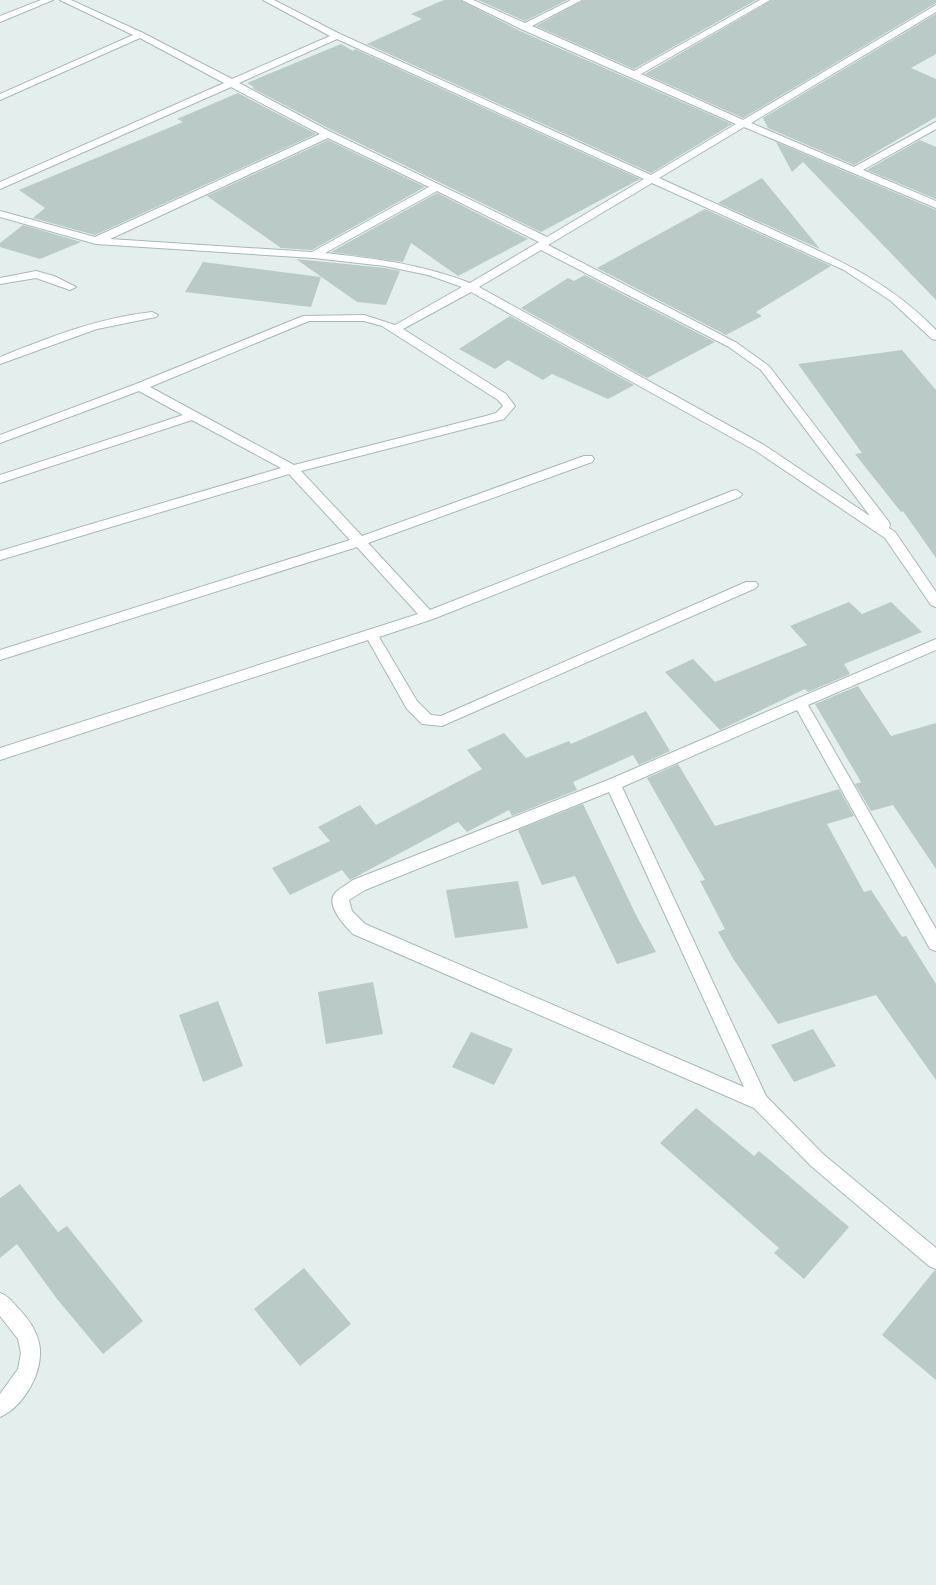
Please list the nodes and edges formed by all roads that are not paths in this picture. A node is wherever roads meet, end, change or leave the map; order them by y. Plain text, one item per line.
1 (49, 0) edge
2 (64, 0) edge
3 (267, 0) edge
4 (466, 0) edge
5 (578, 0) edge
6 (766, 0) edge
7 (936, 8) edge
8 (0, 19) edge
9 (524, 27) junction
10 (140, 35) junction
11 (337, 36) junction
12 (635, 74) junction
13 (228, 83) junction
14 (0, 97) edge
15 (743, 123) junction
16 (936, 125) edge
17 (328, 134) junction
18 (856, 170) junction
19 (651, 178) junction
20 (0, 186) edge
21 (437, 188) junction
22 (936, 205) edge
23 (0, 214) edge
24 (96, 241) junction
25 (543, 243) junction
26 (314, 255) junction
27 (0, 281) edge
28 (70, 287) dead end
29 (471, 287) junction
30 (152, 315) dead end
31 (395, 329) junction
32 (936, 337) edge
33 (0, 361) edge
34 (140, 387) junction
35 (192, 416) junction
36 (0, 439) edge
37 (588, 459) dead end
38 (292, 469) junction
39 (0, 479) edge
40 (736, 494) dead end
41 (890, 535) junction
42 (360, 542) junction
43 (0, 556) edge
44 (750, 585) dead end
45 (936, 602) edge
46 (428, 616) junction
47 (371, 634) junction
48 (936, 644) edge
49 (0, 655) edge
50 (799, 702) junction
51 (0, 754) edge
52 (613, 784) junction
53 (936, 944) edge
54 (760, 1102) junction
55 (936, 1260) edge
56 (0, 1302) edge
57 (0, 1407) edge

1 - 8 street
2 - 10 street
3 - 11 street
4 - 9 street
5 - 9 street
6 - 12 street
7 - 15 street
9 - 12 street
10 - 13 street
10 - 14 street
11 - 13 street
11 - 19 street
12 - 15 street
13 - 17 street
13 - 20 street
15 - 18 street
15 - 19 street
16 - 18 street
17 - 21 street
17 - 24 street
18 - 22 street
19 - 25 street
19 - 32 street
21 - 25 street
21 - 26 street
23 - 24 street
24 - 26 street
25 - 29 street
25 - 41 street
26 - 29 street
27 - 28 street
29 - 31 street
29 - 41 street
30 - 33 street
31 - 34 street
31 - 38 street
34 - 35 street
34 - 36 street
35 - 38 street
35 - 39 street
37 - 42 street
38 - 42 street
38 - 43 street
40 - 46 street
41 - 45 street
42 - 46 street
42 - 49 street
44 - 47 street
46 - 47 street
47 - 51 street
48 - 50 street
50 - 52 street
50 - 53 street
52 - 54 street
52 - 54 street
54 - 55 street
56 - 57 street

